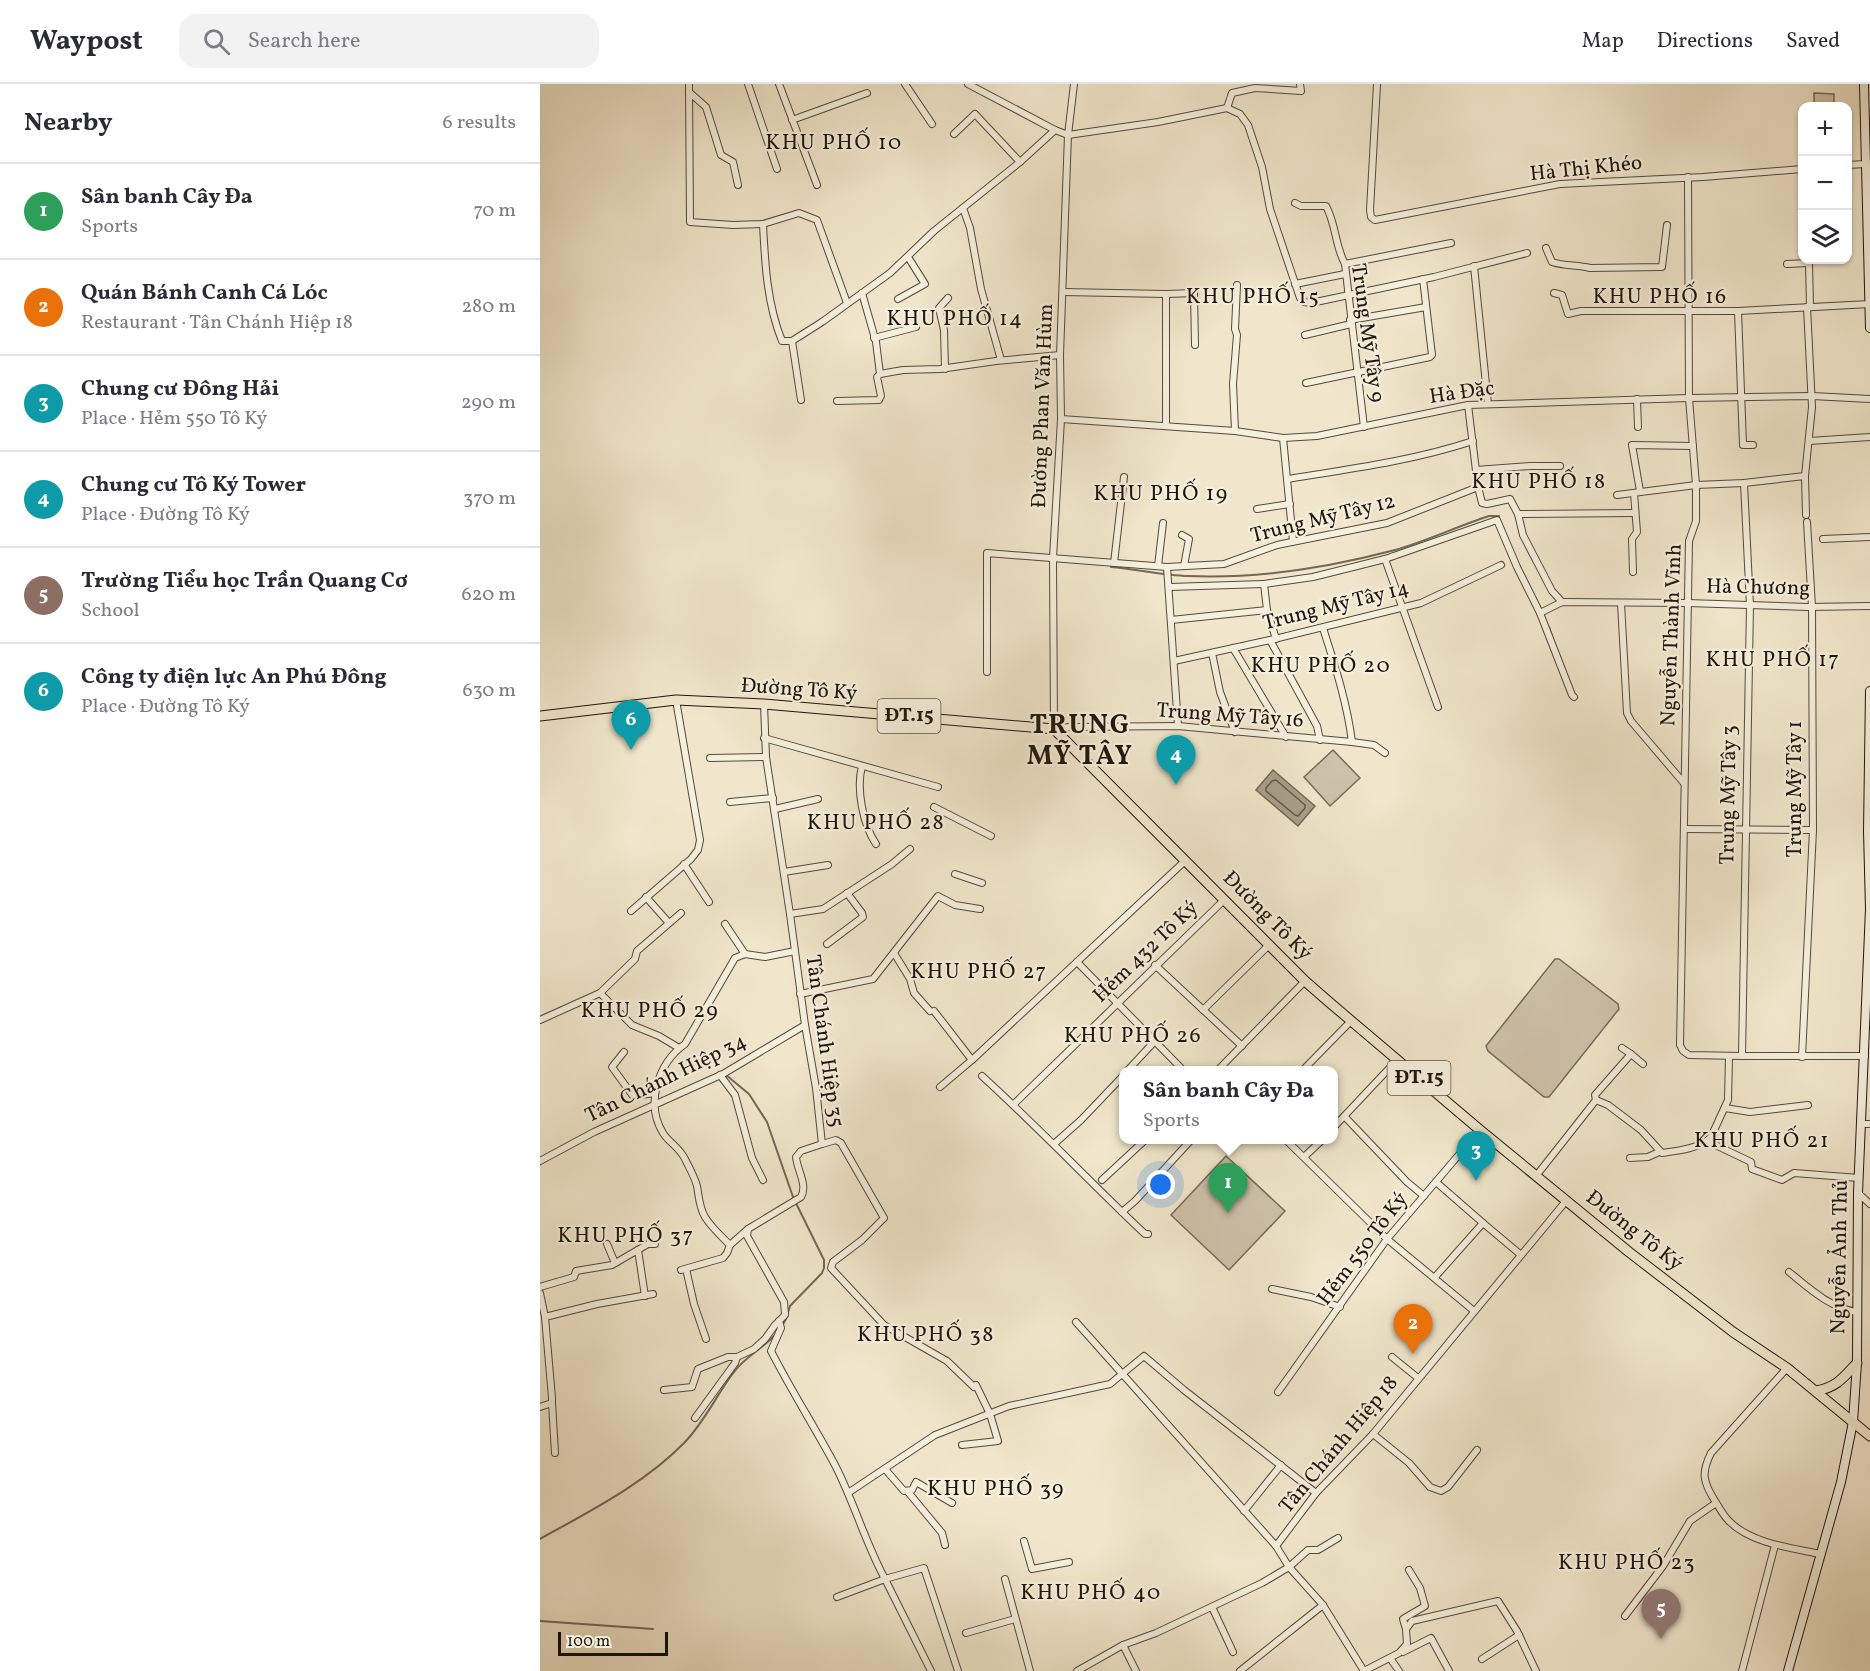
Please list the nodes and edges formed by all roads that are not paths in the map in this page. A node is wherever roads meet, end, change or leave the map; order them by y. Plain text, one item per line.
1 (689, 84) edge
2 (747, 84) edge
3 (779, 84) edge
4 (905, 84) edge
5 (968, 84) edge
6 (1074, 84) edge
7 (1300, 84) edge
8 (1377, 84) edge
9 (1864, 84) edge
10 (689, 92) junction
11 (867, 93) dead end
12 (1227, 108) junction
13 (1868, 118) edge
14 (792, 120) junction
15 (932, 124) dead end
16 (1055, 130) junction
17 (954, 134) dead end
18 (1068, 135) junction
19 (1020, 162) junction
20 (1865, 164) junction
21 (1852, 165) edge
22 (777, 168) dead end
23 (1798, 170) edge
24 (1688, 177) junction
25 (738, 185) dead end
26 (817, 185) dead end
27 (1295, 203) dead end
28 (963, 208) junction
29 (763, 224) junction
30 (1667, 225) dead end
31 (1451, 243) dead end
32 (1546, 248) dead end
33 (1527, 253) dead end
34 (908, 257) junction
35 (1869, 262) edge
36 (1345, 264) junction
37 (1787, 264) dead end
38 (1474, 266) junction
39 (1345, 274) junction
40 (1423, 279) junction
41 (1296, 284) junction
42 (1237, 285) dead end
43 (1063, 292) junction
44 (862, 293) junction
45 (1554, 293) dead end
46 (1166, 294) junction
47 (1348, 295) junction
48 (948, 298) dead end
49 (898, 299) dead end
50 (847, 303) junction
51 (1870, 304) edge
52 (1426, 307) junction
53 (1808, 307) junction
54 (1689, 310) junction
55 (1738, 311) junction
56 (1870, 316) edge
57 (1351, 322) junction
58 (915, 327) dead end
59 (1870, 328) edge
60 (1305, 335) dead end
61 (874, 338) junction
62 (792, 341) junction
63 (1195, 345) dead end
64 (1060, 355) junction
65 (1001, 360) junction
66 (945, 369) junction
67 (1357, 372) junction
68 (880, 374) junction
69 (1306, 382) dead end
70 (1812, 396) junction
71 (1741, 397) junction
72 (1689, 398) junction
73 (1637, 399) junction
74 (1870, 399) edge
75 (801, 400) dead end
76 (837, 401) dead end
77 (1488, 404) junction
78 (1468, 405) junction
79 (1061, 419) junction
80 (1166, 426) junction
81 (1364, 427) junction
82 (1638, 427) dead end
83 (1235, 432) junction
84 (1870, 437) edge
85 (1283, 438) junction
86 (1473, 441) junction
87 (1809, 441) junction
88 (1753, 445) dead end
89 (1694, 446) junction
90 (1560, 466) dead end
91 (1476, 470) junction
92 (1805, 476) junction
93 (1124, 477) dead end
94 (1287, 479) junction
95 (1744, 483) junction
96 (1696, 484) junction
97 (1478, 487) junction
98 (1637, 492) junction
99 (1617, 495) dead end
100 (1290, 504) junction
101 (1257, 509) dead end
102 (1635, 513) junction
103 (1518, 514) junction
104 (1163, 523) dead end
105 (1182, 535) dead end
106 (1870, 537) edge
107 (1823, 539) dead end
108 (1293, 541) junction
109 (1053, 558) junction
110 (1385, 559) junction
111 (1114, 563) junction
112 (1501, 565) dead end
113 (1158, 566) junction
114 (1184, 566) junction
115 (1167, 568) junction
116 (1633, 572) dead end
117 (1264, 584) junction
118 (1169, 587) junction
119 (1562, 602) junction
120 (1620, 603) junction
121 (1688, 603) junction
122 (1750, 606) junction
123 (1870, 606) edge
124 (1812, 607) junction
125 (1402, 608) junction
126 (1267, 610) junction
127 (1540, 613) junction
128 (1171, 620) junction
129 (1323, 628) junction
130 (1273, 640) junction
131 (1233, 648) junction
132 (1212, 653) junction
133 (1174, 661) junction
134 (987, 672) dead end
135 (1870, 691) edge
136 (1574, 697) dead end
137 (676, 700) junction
138 (764, 704) junction
139 (1438, 707) dead end
140 (1870, 708) edge
141 (540, 716) edge
142 (1178, 726) junction
143 (1054, 729) junction
144 (1235, 732) junction
145 (1286, 737) junction
146 (764, 738) junction
147 (1320, 740) junction
148 (1352, 742) junction
149 (1385, 753) dead end
150 (766, 757) junction
151 (710, 758) dead end
152 (862, 766) junction
153 (1684, 782) junction
154 (938, 787) dead end
155 (773, 798) junction
156 (818, 799) dead end
157 (730, 802) dead end
158 (934, 807) dead end
159 (775, 809) junction
160 (1869, 815) edge
161 (1745, 828) junction
162 (1684, 829) junction
163 (1813, 830) junction
164 (991, 836) dead end
165 (876, 844) dead end
166 (910, 849) dead end
167 (1186, 859) junction
168 (684, 864) junction
169 (828, 865) dead end
170 (784, 872) junction
171 (955, 874) dead end
172 (982, 883) dead end
173 (847, 894) junction
174 (646, 897) junction
175 (1224, 900) junction
176 (709, 902) dead end
177 (980, 909) dead end
178 (1870, 909) edge
179 (631, 911) dead end
180 (681, 913) dead end
181 (790, 914) junction
182 (669, 923) junction
183 (724, 924) dead end
184 (827, 944) dead end
185 (1269, 945) junction
186 (795, 951) junction
187 (894, 953) junction
188 (745, 954) junction
189 (1077, 962) junction
190 (1155, 965) junction
191 (1305, 981) junction
192 (600, 993) junction
193 (800, 994) junction
194 (1869, 995) edge
195 (1117, 1002) junction
196 (1203, 1010) junction
197 (540, 1020) edge
198 (1351, 1021) junction
199 (805, 1025) junction
200 (1868, 1033) edge
201 (1155, 1041) junction
202 (1242, 1046) junction
203 (679, 1048) junction
204 (1622, 1048) dead end
205 (624, 1052) dead end
206 (1631, 1054) junction
207 (1729, 1056) junction
208 (1742, 1056) junction
209 (1865, 1056) junction
210 (1803, 1057) junction
211 (972, 1060) junction
212 (1397, 1060) junction
213 (1643, 1064) dead end
214 (1132, 1066) edge
215 (1178, 1066) edge
216 (1223, 1066) edge
217 (1308, 1066) edge
218 (720, 1075) junction
219 (982, 1076) dead end
220 (1119, 1080) edge
221 (1867, 1081) edge
222 (940, 1087) dead end
223 (655, 1093) junction
224 (1596, 1100) junction
225 (1014, 1104) junction
226 (1808, 1105) dead end
227 (654, 1107) junction
228 (1725, 1108) junction
229 (1345, 1117) junction
230 (1338, 1123) edge
231 (1865, 1124) edge
232 (1480, 1130) junction
233 (1707, 1141) junction
234 (822, 1144) junction
235 (1054, 1144) junction
236 (1141, 1144) edge
237 (1187, 1144) edge
238 (1290, 1144) edge
239 (1318, 1144) edge
240 (1659, 1152) junction
241 (1304, 1157) junction
242 (1630, 1158) dead end
243 (540, 1161) edge
244 (1536, 1176) junction
245 (1859, 1178) junction
246 (763, 1180) dead end
247 (1102, 1180) dead end
248 (1436, 1182) junction
249 (1858, 1193) junction
250 (1424, 1196) junction
251 (1566, 1201) junction
252 (1870, 1204) edge
253 (1122, 1212) junction
254 (1483, 1223) junction
255 (748, 1229) junction
256 (1148, 1233) dead end
257 (1387, 1239) junction
258 (607, 1244) dead end
259 (655, 1244) dead end
260 (730, 1245) junction
261 (638, 1250) junction
262 (1521, 1255) junction
263 (615, 1263) junction
264 (1789, 1272) dead end
265 (1435, 1278) junction
266 (540, 1287) edge
267 (1272, 1289) dead end
268 (540, 1293) edge
269 (653, 1294) dead end
270 (645, 1296) junction
271 (1340, 1307) junction
272 (1474, 1311) junction
273 (1857, 1312) junction
274 (545, 1317) junction
275 (1076, 1322) dead end
276 (781, 1324) junction
277 (706, 1339) dead end
278 (737, 1358) junction
279 (1392, 1358) dead end
280 (1857, 1363) junction
281 (1787, 1368) junction
282 (1123, 1374) junction
283 (1418, 1378) junction
284 (664, 1390) dead end
285 (1816, 1391) junction
286 (1278, 1392) dead end
287 (552, 1403) junction
288 (540, 1407) edge
289 (990, 1414) junction
290 (695, 1418) dead end
291 (1853, 1422) junction
292 (1373, 1434) junction
293 (1870, 1437) edge
294 (962, 1444) dead end
295 (1477, 1450) dead end
296 (555, 1453) dead end
297 (1281, 1465) junction
298 (885, 1469) junction
299 (908, 1492) junction
300 (848, 1493) junction
301 (1316, 1493) junction
302 (952, 1503) dead end
303 (1716, 1503) junction
304 (1244, 1511) junction
305 (1338, 1538) dead end
306 (1024, 1541) dead end
307 (945, 1545) dead end
308 (1775, 1545) junction
309 (1276, 1546) junction
310 (1820, 1554) junction
311 (1069, 1562) dead end
312 (1289, 1567) junction
313 (1409, 1570) dead end
314 (885, 1579) junction
315 (1005, 1579) dead end
316 (837, 1597) dead end
317 (1323, 1605) junction
318 (1212, 1607) junction
319 (1625, 1616) dead end
320 (1015, 1619) junction
321 (1406, 1629) junction
322 (966, 1633) dead end
323 (1519, 1635) junction
324 (1123, 1645) junction
325 (1233, 1652) dead end
326 (1399, 1653) junction
327 (1390, 1658) junction
328 (1482, 1659) dead end
329 (931, 1671) edge
330 (958, 1671) edge
331 (1030, 1671) edge
332 (1077, 1671) edge
333 (1136, 1671) edge
334 (1240, 1671) edge
335 (1364, 1671) edge
336 (1399, 1671) edge
337 (1449, 1671) edge
338 (1536, 1671) edge
339 (1742, 1671) edge
340 (1788, 1671) edge

1 - 10 street
2 - 22 street
3 - 14 street
4 - 15 street
5 - 16 street
6 - 18 street, Đường Phan Văn Hùm
7 - 12 street
8 - 24 street, Hà Thị Khéo
9 - 13 main road
10 - 25 street
10 - 29 street
11 - 14 street
12 - 18 street
12 - 41 street
13 - 20 main road
14 - 26 street
16 - 18 street
16 - 19 street
17 - 19 street
18 - 43 street, Đường Phan Văn Hùm
19 - 28 street
20 - 21 street
20 - 35 main road
23 - 24 street, Hà Thị Khéo
24 - 54 street, Nguyễn Thành Vĩnh
27 - 36 street, Trung Mỹ Tây 9
28 - 34 street
28 - 65 street
29 - 50 street
29 - 62 street
30 - 32 street
31 - 36 street
33 - 38 street
34 - 44 street
34 - 49 street
35 - 51 main road
36 - 39 street, Trung Mỹ Tây 9
37 - 53 street, Trung Mỹ Tây 1
38 - 40 street
38 - 77 street
39 - 41 street
39 - 47 street, Trung Mỹ Tây 9
40 - 47 street
40 - 52 street
41 - 47 street
42 - 83 street
43 - 46 street
43 - 64 street, Đường Phan Văn Hùm
44 - 50 street
44 - 61 street
45 - 54 street
46 - 63 street
46 - 80 street
47 - 57 street, Trung Mỹ Tây 9
48 - 66 street
50 - 62 street
51 - 53 street
51 - 56 main road
52 - 57 street
52 - 67 street
53 - 55 street
53 - 70 street, Trung Mỹ Tây 1
54 - 55 street
54 - 72 street, Nguyễn Thành Vĩnh
55 - 71 street
56 - 59 main road
57 - 60 street
57 - 67 street, Trung Mỹ Tây 9
58 - 61 street
61 - 68 street
62 - 75 street
64 - 65 street
64 - 79 street, Đường Phan Văn Hùm
65 - 66 street
66 - 68 street
67 - 69 street
67 - 81 street, Trung Mỹ Tây 9
68 - 76 street
70 - 71 street, Hà Đặc
70 - 74 street, Hà Đặc
70 - 87 street, Trung Mỹ Tây 1
71 - 72 street, Hà Đặc
71 - 88 street
72 - 73 street, Hà Đặc
72 - 89 street, Nguyễn Thành Vĩnh
73 - 77 street, Hà Đặc
73 - 82 street
77 - 78 street, Hà Đặc
78 - 81 street, Hà Đặc
78 - 86 street
79 - 80 street, Hà Đặc
79 - 109 street, Đường Phan Văn Hùm
80 - 83 street, Hà Đặc
81 - 85 street, Hà Đặc
83 - 85 street, Hà Đặc
84 - 87 street
85 - 94 street
86 - 91 street
86 - 94 street
87 - 92 street, Trung Mỹ Tây 1
89 - 96 street, Nguyễn Thành Vĩnh
89 - 98 street
90 - 91 street
91 - 97 street
92 - 95 street
92 - 124 street, Trung Mỹ Tây 1
93 - 111 street
94 - 100 street
95 - 96 street
95 - 122 street, Trung Mỹ Tây 3
96 - 98 street
96 - 121 street, Nguyễn Thành Vĩnh
97 - 103 street
97 - 108 street, Trung Mỹ Tây 12
98 - 99 street
98 - 102 street
100 - 101 street
100 - 108 street
102 - 103 street
102 - 116 street
103 - 119 street
104 - 113 street
105 - 114 street
106 - 107 street
108 - 114 street, Trung Mỹ Tây 12
109 - 111 street, Trung Mỹ Tây 12
109 - 134 street, Trung Mỹ Tây 12
109 - 143 street, Đường Phan Văn Hùm
110 - 117 street
110 - 125 street
110 - 127 street
111 - 113 street, Trung Mỹ Tây 12
112 - 125 street, Trung Mỹ Tây 14
113 - 115 street, Trung Mỹ Tây 12
114 - 115 street, Trung Mỹ Tây 12
115 - 118 street
117 - 118 street
117 - 126 street
118 - 128 street
119 - 120 street, Hà Chương
119 - 127 street, Hà Chương
120 - 121 street, Hà Chương
120 - 153 street
121 - 122 street, Hà Chương
121 - 153 street, Nguyễn Thành Vĩnh
122 - 124 street, Hà Chương
122 - 161 street, Trung Mỹ Tây 3
123 - 124 street, Hà Chương
124 - 163 street, Trung Mỹ Tây 1
125 - 129 street, Trung Mỹ Tây 14
125 - 139 street
126 - 128 street
126 - 130 street
127 - 136 street
128 - 133 street
129 - 130 street, Trung Mỹ Tây 14
129 - 148 street
130 - 131 street, Trung Mỹ Tây 14
130 - 147 street
131 - 132 street, Trung Mỹ Tây 14
131 - 145 street
132 - 133 street, Trung Mỹ Tây 14
132 - 144 street
133 - 142 street
135 - 140 main road, Nguyễn Ảnh Thủ
137 - 138 main road, Đường Tô Ký / ĐT.15
137 - 141 main road, Đường Tô Ký / ĐT.15
137 - 168 street
138 - 143 main road, Đường Tô Ký / ĐT.15
138 - 146 street, Tân Chánh Hiệp 35
140 - 160 main road, Nguyễn Ảnh Thủ
142 - 143 street, Trung Mỹ Tây 16
142 - 144 street, Trung Mỹ Tây 16
143 - 167 main road, Đường Tô Ký / ĐT.15
144 - 145 street, Trung Mỹ Tây 16
145 - 147 street, Trung Mỹ Tây 16
146 - 150 street, Tân Chánh Hiệp 35
146 - 152 street
147 - 148 street, Trung Mỹ Tây 16
148 - 149 street, Trung Mỹ Tây 16
150 - 151 street
150 - 155 street, Tân Chánh Hiệp 35
152 - 154 street
152 - 165 street
153 - 162 street, Nguyễn Thành Vĩnh
155 - 157 street
155 - 159 street, Tân Chánh Hiệp 35
156 - 159 street
158 - 164 street
159 - 170 street, Tân Chánh Hiệp 35
160 - 178 main road, Nguyễn Ảnh Thủ
161 - 162 street
161 - 163 street
161 - 208 street, Trung Mỹ Tây 3
162 - 207 street, Nguyễn Thành Vĩnh
163 - 210 street, Trung Mỹ Tây 1
166 - 173 street
167 - 175 main road, Đường Tô Ký / ĐT.15
167 - 189 street
168 - 174 street
168 - 176 street
169 - 170 street
170 - 181 street, Tân Chánh Hiệp 35
171 - 172 street
173 - 181 street
173 - 184 street
174 - 179 street
174 - 182 street
175 - 185 main road, Đường Tô Ký / ĐT.15
175 - 190 street, Hẻm 432 Tô Ký
177 - 187 street
178 - 194 main road, Nguyễn Ảnh Thủ
180 - 182 street
181 - 186 street, Tân Chánh Hiệp 35
182 - 192 street
183 - 188 street
185 - 191 main road, Đường Tô Ký / ĐT.15
185 - 196 street
186 - 188 street
186 - 193 street, Tân Chánh Hiệp 35
187 - 193 street
187 - 211 street
188 - 203 street
189 - 195 street
189 - 211 street
190 - 195 street, Hẻm 432 Tô Ký
190 - 196 street
191 - 198 main road, Đường Tô Ký / ĐT.15
191 - 202 street
192 - 197 street
192 - 203 street
193 - 199 street, Tân Chánh Hiệp 35
194 - 200 main road, Nguyễn Ảnh Thủ
195 - 201 street
195 - 225 street, Hẻm 432 Tô Ký
196 - 202 street
198 - 212 main road, Đường Tô Ký / ĐT.15
198 - 217 street
199 - 218 street, Tân Chánh Hiệp 34
199 - 234 street, Tân Chánh Hiệp 35
200 - 209 main road, Nguyễn Ảnh Thủ
201 - 214 street
201 - 215 street
202 - 216 street
203 - 223 street
204 - 206 street
205 - 223 street
206 - 213 street
206 - 224 street
207 - 208 street
207 - 228 street
208 - 210 street
209 - 210 street
209 - 221 main road, Nguyễn Ảnh Thủ
211 - 222 street
212 - 229 street
212 - 232 main road, Đường Tô Ký / ĐT.15
218 - 227 street, Tân Chánh Hiệp 34
218 - 246 street
219 - 225 street
220 - 235 street
221 - 231 main road, Nguyễn Ảnh Thủ
223 - 227 street
224 - 240 street
224 - 244 street
225 - 235 street
226 - 228 street
227 - 243 street, Tân Chánh Hiệp 34
227 - 260 street
228 - 233 street
229 - 230 street
229 - 250 street
231 - 245 main road, Nguyễn Ảnh Thủ
232 - 244 main road, Đường Tô Ký / ĐT.15
232 - 248 street, Hẻm 550 Tô Ký
233 - 240 street
233 - 245 street
234 - 255 street, Tân Chánh Hiệp 35
234 - 289 street
235 - 253 street
236 - 247 street
237 - 253 street
238 - 241 street
239 - 241 street
240 - 242 street
241 - 257 street
244 - 251 main road, Đường Tô Ký / ĐT.15
245 - 249 main road, Nguyễn Ảnh Thủ
248 - 250 street, Hẻm 550 Tô Ký
248 - 254 street
249 - 252 street
249 - 273 main road, Nguyễn Ảnh Thủ
250 - 257 street, Hẻm 550 Tô Ký
251 - 262 street, Tân Chánh Hiệp 18
251 - 281 main road, Đường Tô Ký / ĐT.15
253 - 256 street
254 - 262 street
254 - 265 street
255 - 260 street, Tân Chánh Hiệp 35
255 - 276 street
257 - 265 street
257 - 271 street, Hẻm 550 Tô Ký
258 - 263 street
259 - 261 street
260 - 277 street, Tân Chánh Hiệp 35
261 - 263 street
261 - 270 street
262 - 272 street, Tân Chánh Hiệp 18
263 - 266 street
264 - 273 street
265 - 272 street
267 - 271 street
268 - 274 street
269 - 270 street
270 - 274 street
271 - 286 street, Hẻm 550 Tô Ký
272 - 283 street, Tân Chánh Hiệp 18
273 - 280 main road, Nguyễn Ảnh Thủ
274 - 287 street
275 - 282 street
276 - 278 street
276 - 300 street
278 - 284 street
278 - 290 street
279 - 283 street
280 - 285 main road
280 - 291 main road, Nguyễn Ảnh Thủ
281 - 285 main road, Đường Tô Ký / ĐT.15
281 - 303 street
282 - 289 street
282 - 297 street
282 - 304 street
283 - 292 street, Tân Chánh Hiệp 18
285 - 291 main road, Đường Tô Ký / ĐT.15
287 - 288 street
287 - 296 street
289 - 294 street
289 - 298 street
291 - 293 main road, Đường Tô Ký / ĐT.15
291 - 310 main road, Nguyễn Ảnh Thủ
292 - 295 street
292 - 301 street, Tân Chánh Hiệp 18
297 - 301 street
297 - 304 street
298 - 299 street
298 - 300 street
299 - 302 street
299 - 307 street
300 - 314 street
301 - 309 street, Tân Chánh Hiệp 18
303 - 308 street
303 - 319 street
304 - 309 street
305 - 312 street
306 - 311 street
308 - 310 street
308 - 339 street
309 - 312 street
310 - 340 main road, Nguyễn Ảnh Thủ
312 - 317 street
312 - 318 street
313 - 321 street
314 - 316 street
314 - 329 street
314 - 330 street
315 - 320 street
317 - 334 street
317 - 335 street
318 - 324 street
318 - 325 street
320 - 322 street
320 - 331 street
321 - 323 street
321 - 326 street
323 - 328 street
323 - 338 street
324 - 332 street
324 - 333 street
326 - 327 street
326 - 337 street
327 - 335 street
327 - 336 street

